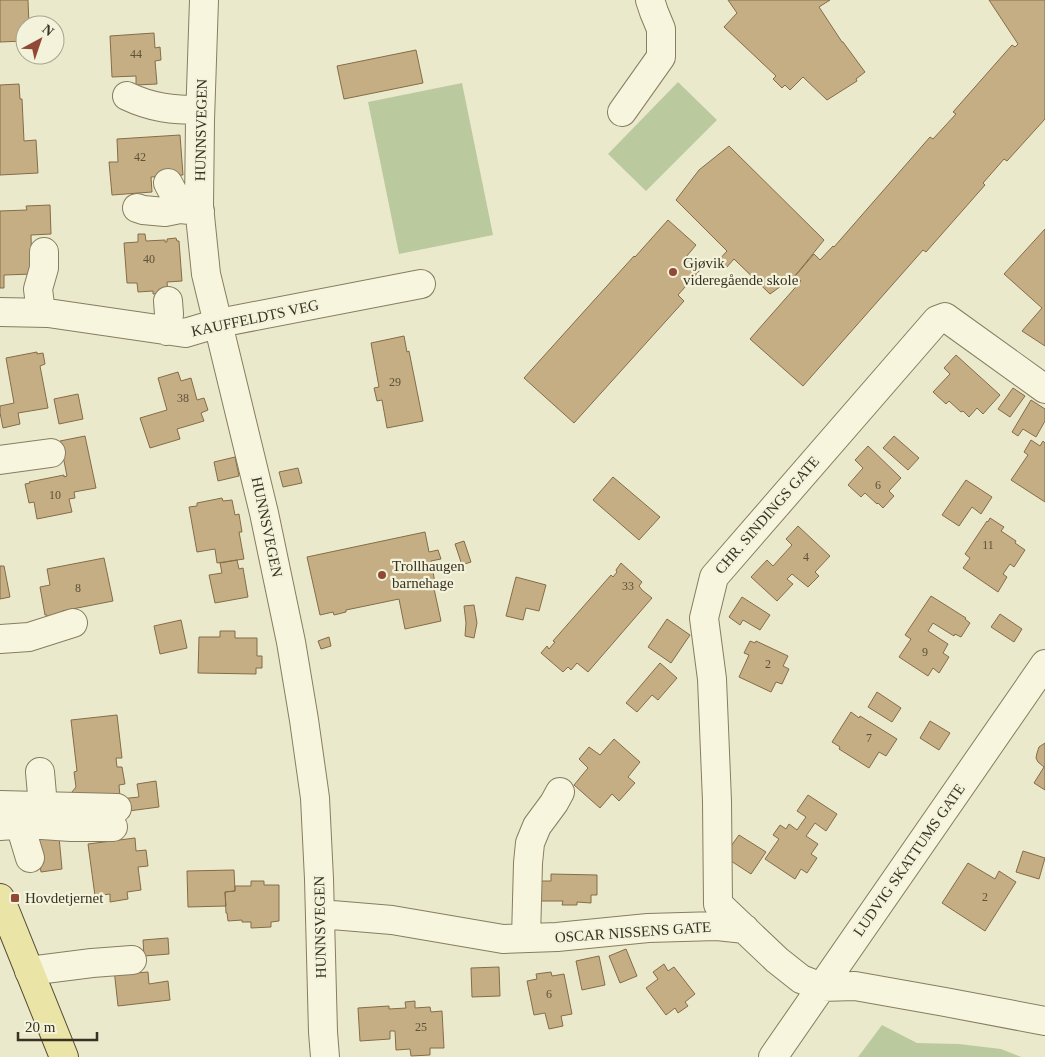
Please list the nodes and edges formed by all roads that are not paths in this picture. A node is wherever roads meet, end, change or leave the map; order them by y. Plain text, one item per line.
1 (658, 4) edge
2 (198, 5) edge
3 (127, 96) dead end
4 (200, 110) junction
5 (622, 112) dead end
6 (168, 183) dead end
7 (137, 208) dead end
8 (191, 210) junction
9 (44, 252) dead end
10 (421, 284) dead end
11 (168, 301) dead end
12 (0, 312) edge
13 (41, 313) junction
14 (219, 323) junction
15 (167, 331) junction
16 (1045, 389) edge
17 (52, 453) dead end
18 (0, 460) edge
19 (73, 623) dead end
20 (1, 636) edge
21 (1045, 664) edge
22 (40, 772) dead end
23 (560, 792) dead end
24 (0, 805) edge
25 (43, 806) junction
26 (10, 826) edge
27 (30, 858) dead end
28 (320, 914) junction
29 (3, 915) edge
30 (745, 929) junction
31 (526, 938) junction
32 (132, 960) dead end
33 (29, 971) junction
34 (821, 987) junction
35 (1045, 1022) edge
36 (64, 1057) edge
37 (325, 1057) edge
38 (773, 1057) edge

1 - 5 street
2 - 4 street, HUNNSVEGEN
3 - 4 street
4 - 8 street, HUNNSVEGEN
6 - 8 street
7 - 8 street
8 - 14 street, HUNNSVEGEN
9 - 13 street
10 - 14 street, KAUFFELDTS VEG
11 - 15 street
12 - 13 street, KAUFFELDTS VEG
13 - 15 street, KAUFFELDTS VEG
14 - 15 street, KAUFFELDTS VEG
14 - 28 street, HUNNSVEGEN
16 - 30 street, CHR. SINDINGS GATE
17 - 18 street
19 - 20 street
21 - 34 street, LUDVIG SKATTUMS GATE
22 - 25 street
23 - 31 street
24 - 25 street
25 - 26 street
26 - 27 street
28 - 31 street, OSCAR NISSENS GATE
28 - 37 street, HUNNSVEGEN
29 - 33 main road
30 - 31 street, OSCAR NISSENS GATE
30 - 34 street
32 - 33 street
33 - 36 main road
34 - 35 street
34 - 38 street, LUDVIG SKATTUMS GATE

